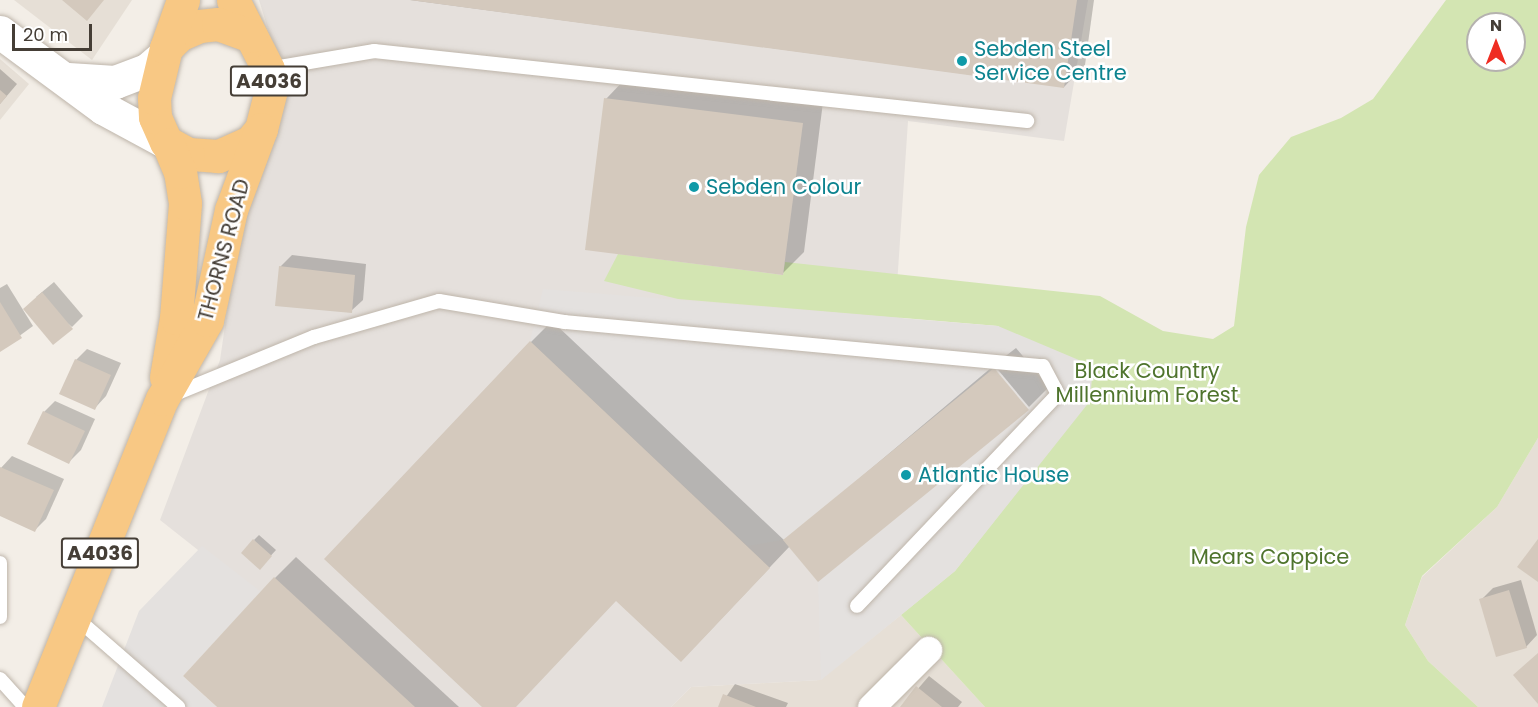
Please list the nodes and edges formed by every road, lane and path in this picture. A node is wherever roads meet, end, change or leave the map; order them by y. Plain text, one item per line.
1 (183, 0) edge
2 (233, 0) edge
3 (0, 32) edge
4 (251, 36) junction
5 (164, 53) junction
6 (268, 69) junction
7 (68, 79) junction
8 (1027, 121) dead end
9 (261, 129) junction
10 (167, 143) junction
11 (162, 399) junction
12 (0, 563) edge
13 (857, 606) dead end
14 (0, 617) edge
15 (75, 617) junction
16 (928, 650) dead end
17 (0, 679) edge
18 (25, 707) edge
19 (38, 707) edge
20 (178, 707) edge
21 (872, 707) edge

1 - 5 highway, A4036
2 - 4 highway, A4036
3 - 7 street
4 - 5 highway, A4036
4 - 6 highway, A4036
5 - 7 street
5 - 10 highway, A4036
6 - 8 lane
6 - 9 highway, A4036
7 - 10 street
9 - 10 highway, A4036
9 - 11 highway, THORNS ROAD / A4036
10 - 11 highway, THORNS ROAD / A4036
11 - 13 lane
11 - 15 highway, THORNS ROAD / A4036
12 - 14 lane
15 - 19 highway, THORNS ROAD / A4036
15 - 20 lane
16 - 21 street
17 - 18 lane

